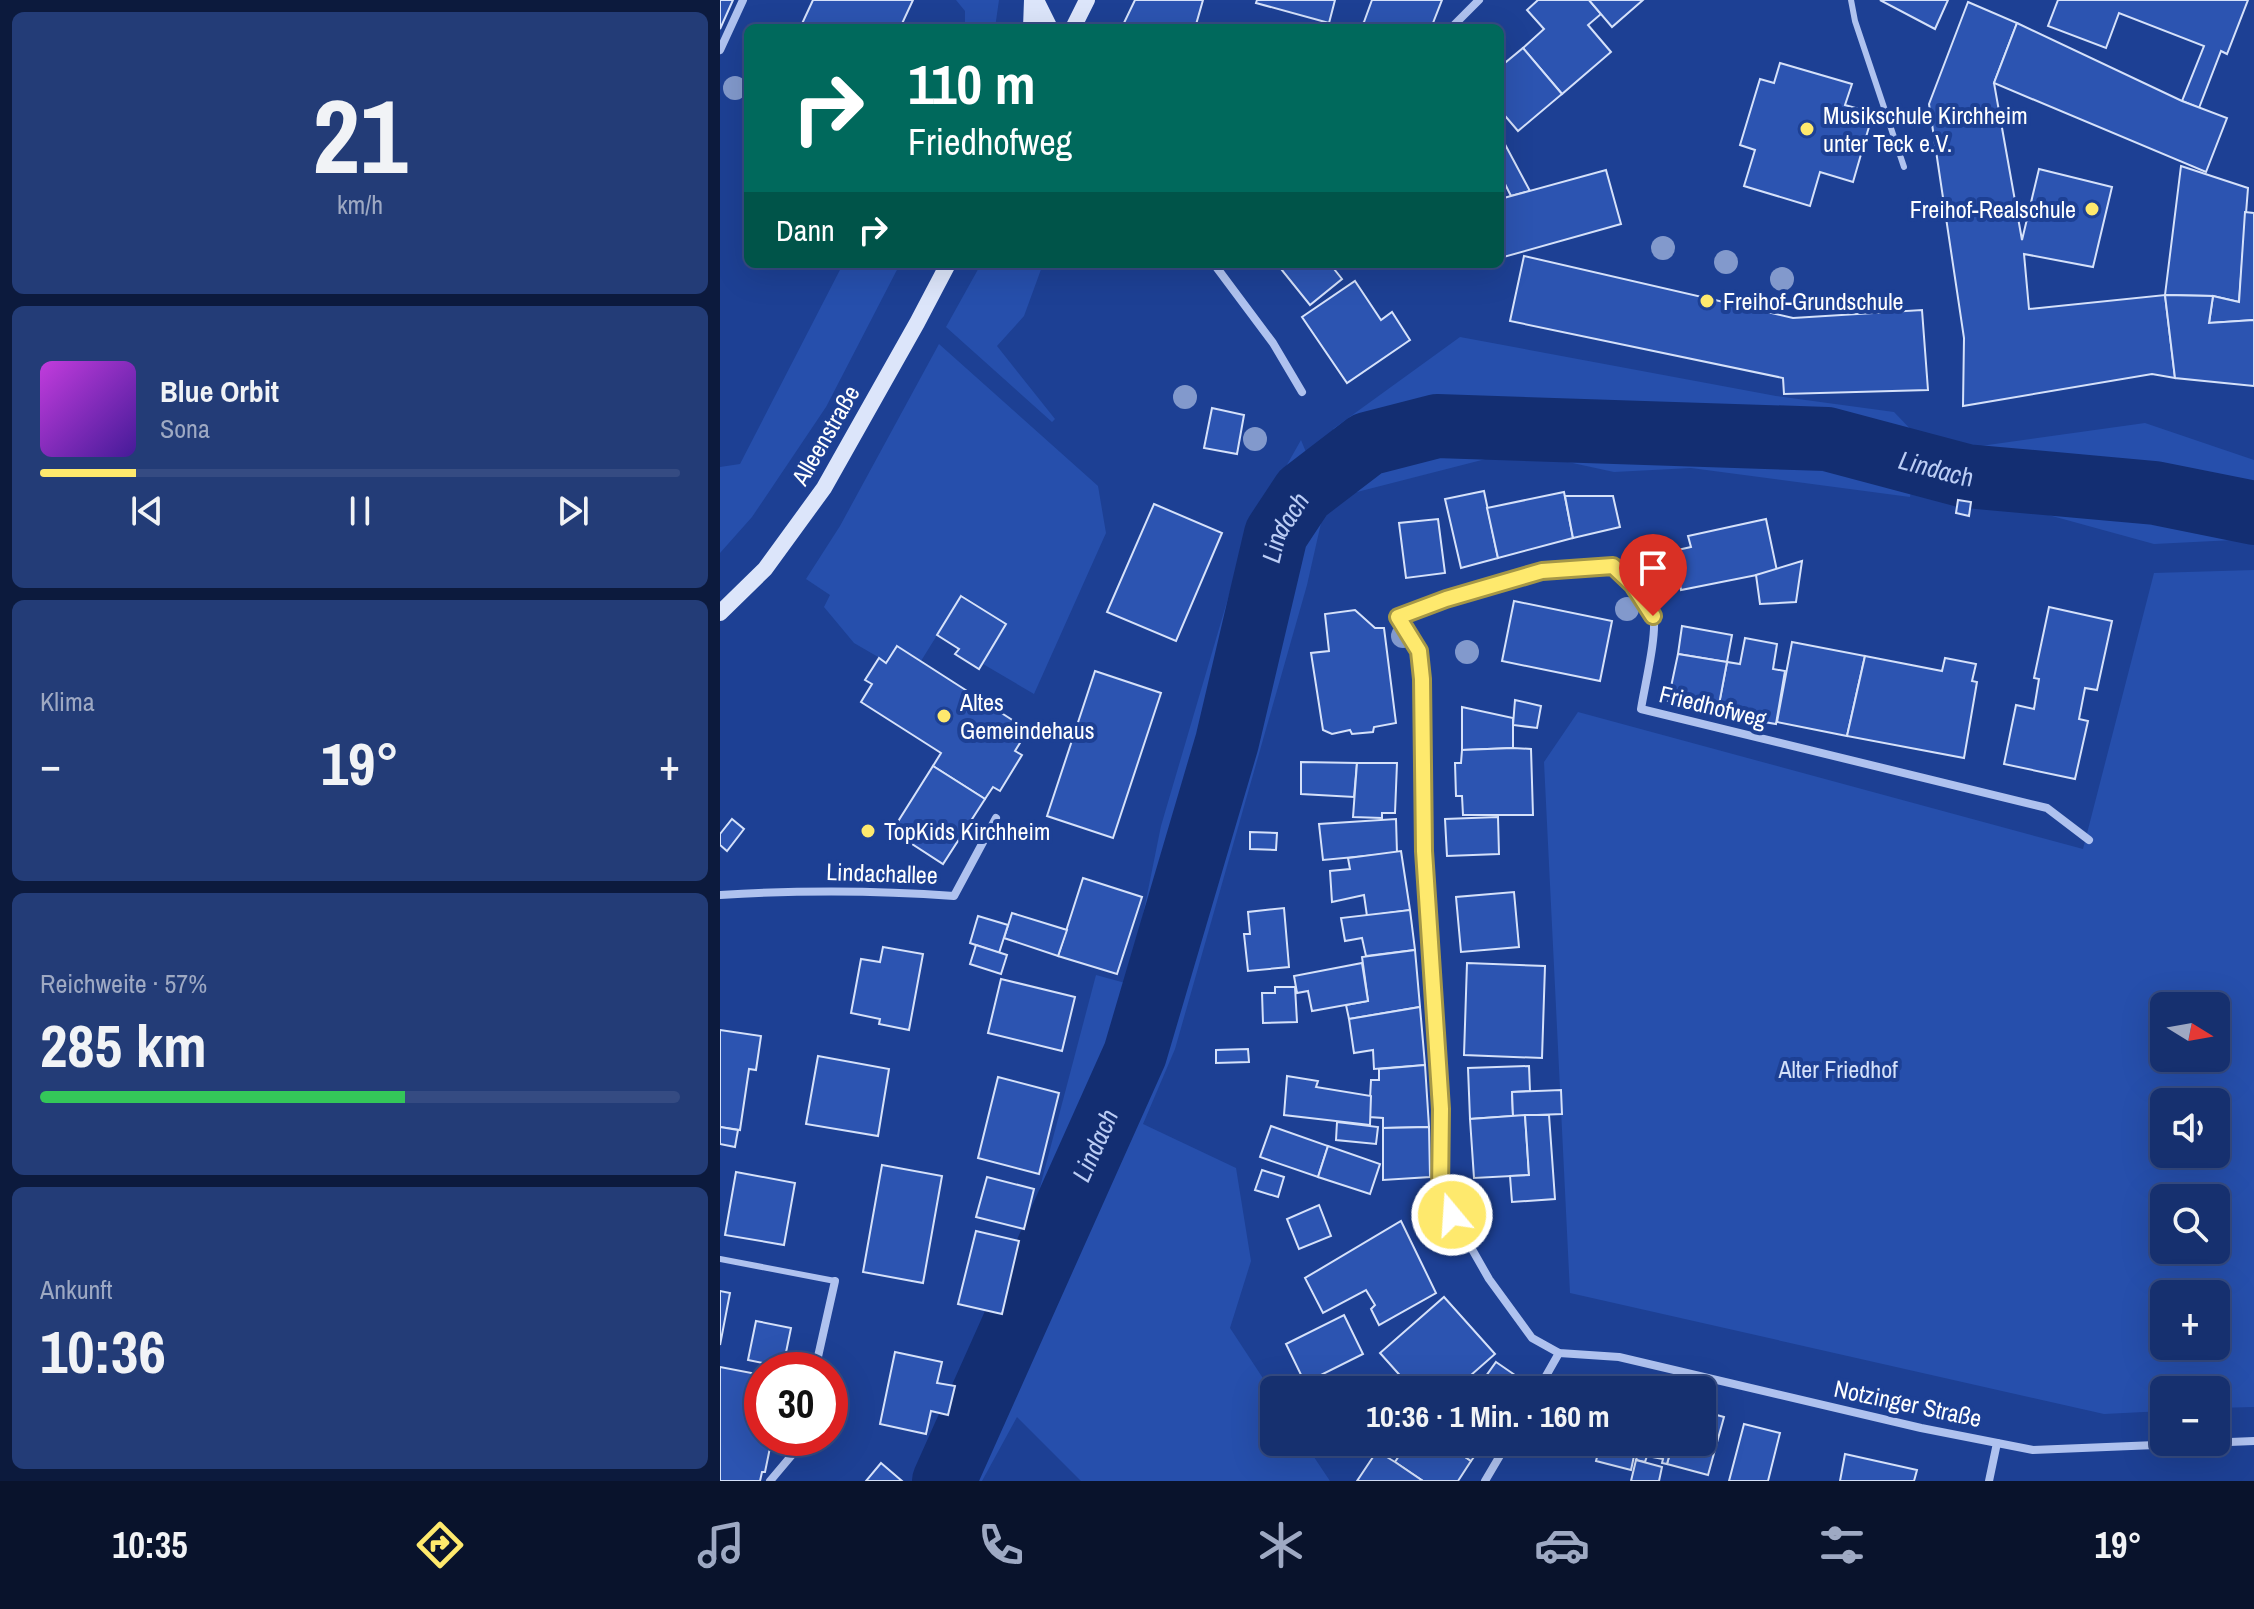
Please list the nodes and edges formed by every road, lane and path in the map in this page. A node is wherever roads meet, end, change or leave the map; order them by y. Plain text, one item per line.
1 (743, 0) edge
2 (1034, 0) edge
3 (1087, 0) edge
4 (1479, 0) edge
5 (1851, 0) edge
6 (1031, 24) edge
7 (1048, 24) edge
8 (1075, 24) edge
9 (1455, 24) edge
10 (720, 50) edge
11 (1904, 167) dead end
12 (946, 268) edge
13 (1217, 268) edge
14 (1302, 392) dead end
15 (720, 613) edge
16 (996, 818) dead end
17 (2089, 840) dead end
18 (720, 895) edge
19 (720, 1259) edge
20 (835, 1281) joint
21 (819, 1352) edge
22 (1559, 1353) junction
23 (1546, 1376) edge
24 (2254, 1441) edge
25 (1997, 1443) junction
26 (791, 1456) edge
27 (1500, 1456) edge
28 (770, 1481) edge
29 (1485, 1481) edge
30 (1989, 1481) edge

1 - 10 street
2 - 6 street
2 - 7 street
3 - 8 street
4 - 9 street
5 - 11 lane
12 - 15 street, Alleenstraße
13 - 14 street
16 - 18 street, Lindachallee
17 - 22 street, Friedhofweg
19 - 20 lane
20 - 21 street
22 - 23 street
22 - 25 street, Notzinger Straße
24 - 25 street, Notzinger Straße
25 - 30 street
26 - 28 street
27 - 29 street

